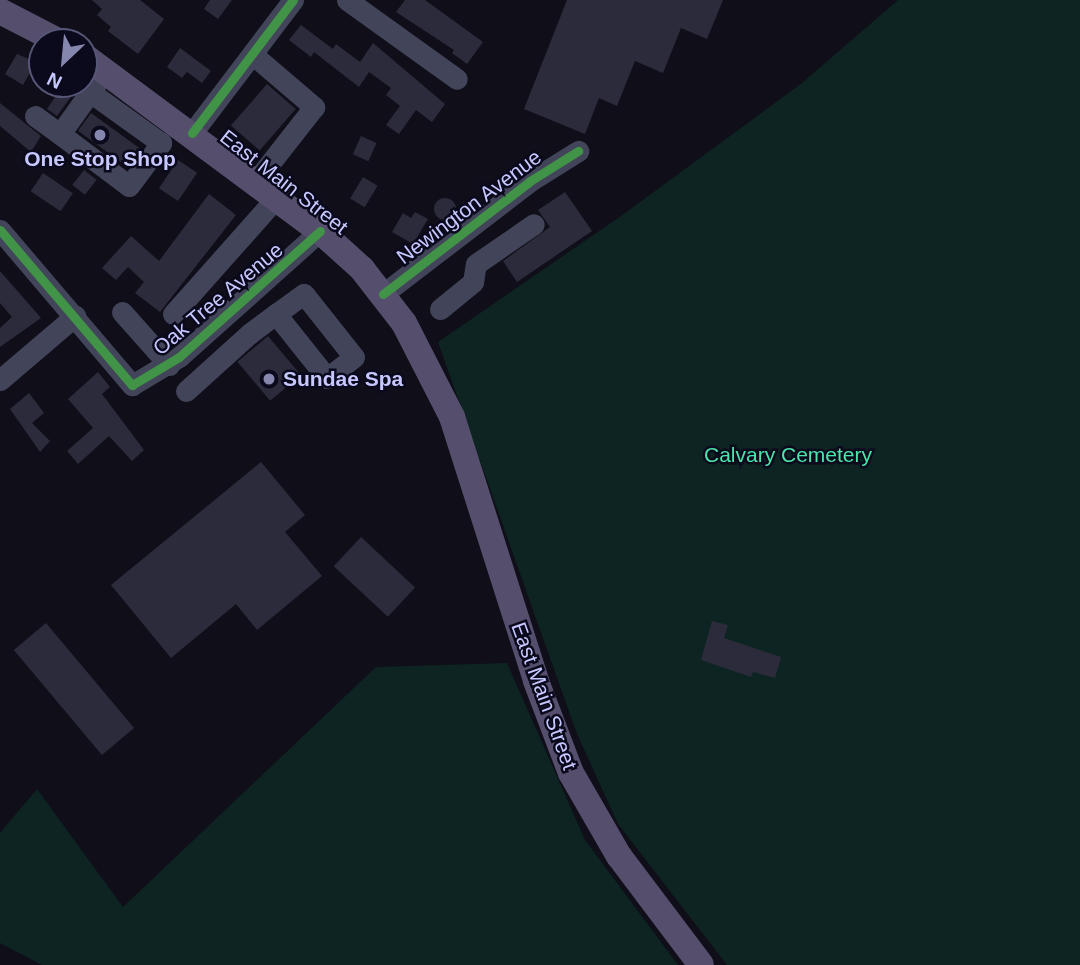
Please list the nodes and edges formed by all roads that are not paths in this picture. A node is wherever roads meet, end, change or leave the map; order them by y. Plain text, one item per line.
1 (293, 0) edge
2 (347, 0) edge
3 (0, 11) edge
4 (33, 28) edge
5 (252, 54) junction
6 (105, 70) edge
7 (457, 79) dead end
8 (86, 98) edge
9 (98, 98) edge
10 (150, 102) junction
11 (108, 106) junction
12 (35, 116) dead end
13 (134, 124) junction
14 (191, 133) junction
15 (60, 134) junction
16 (578, 151) dead end
17 (256, 181) junction
18 (277, 197) junction
19 (534, 224) dead end
20 (0, 230) edge
21 (320, 231) junction
22 (450, 242) junction
23 (476, 264) junction
24 (383, 294) junction
25 (440, 309) dead end
26 (122, 312) dead end
27 (173, 314) dead end
28 (276, 314) dead end
29 (75, 316) junction
30 (169, 365) junction
31 (0, 380) edge
32 (186, 391) dead end
33 (701, 965) edge

1 - 5 street
2 - 7 street
3 - 4 main road
5 - 14 street
5 - 17 street
6 - 10 main road, East Main Street
6 - 11 street
8 - 15 street
9 - 11 street
10 - 13 street
10 - 14 main road, East Main Street
11 - 13 street
12 - 15 street
13 - 15 street
14 - 17 main road, East Main Street
16 - 22 street, Newington Avenue
17 - 18 main road, East Main Street
18 - 21 main road, East Main Street
18 - 27 street
19 - 23 street
20 - 29 street
21 - 24 main road, East Main Street
21 - 30 street, Oak Tree Avenue
22 - 23 street
22 - 24 street, Newington Avenue
23 - 25 street
24 - 33 main road, East Main Street
26 - 30 street
28 - 32 street
29 - 30 street, Oak Tree Avenue
29 - 31 street

